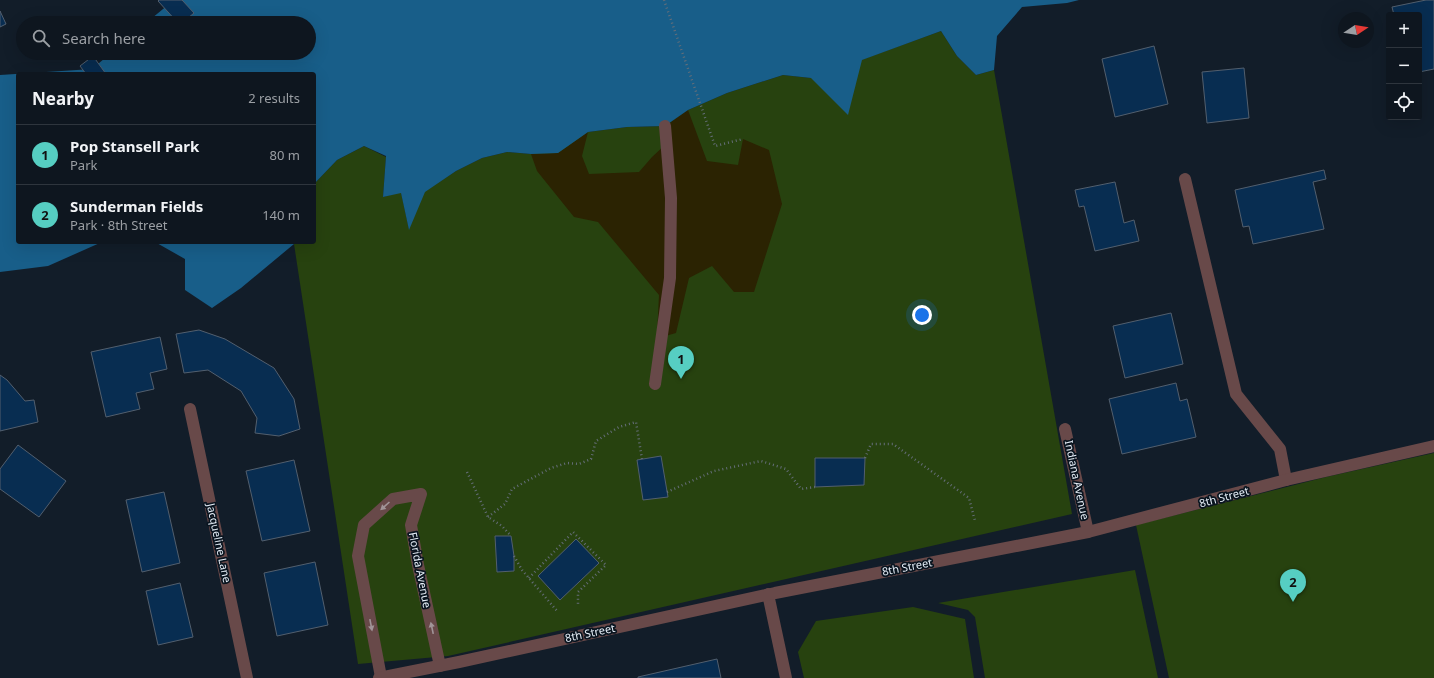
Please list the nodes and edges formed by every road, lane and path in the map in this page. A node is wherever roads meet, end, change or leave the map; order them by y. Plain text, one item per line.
1 (664, 0) edge
2 (664, 126) dead end
3 (743, 138) dead end
4 (1185, 179) dead end
5 (656, 384) dead end
6 (190, 409) dead end
7 (1065, 429) dead end
8 (1434, 446) edge
9 (865, 458) dead end
10 (642, 459) dead end
11 (467, 472) dead end
12 (1286, 480) junction
13 (815, 487) dead end
14 (667, 492) dead end
15 (488, 517) junction
16 (975, 521) dead end
17 (1088, 532) junction
18 (511, 536) dead end
19 (514, 556) dead end
20 (529, 578) junction
21 (768, 594) junction
22 (578, 604) dead end
23 (558, 612) dead end
24 (441, 672) edge
25 (247, 678) edge
26 (380, 678) edge
27 (786, 678) edge

1 - 3 path
2 - 5 street
4 - 12 street
6 - 25 street, Jacqueline Lane
7 - 17 street, Indiana Avenue
8 - 12 street, 8th Street
9 - 16 path
10 - 15 path
11 - 15 path
12 - 17 street, 8th Street
13 - 14 path
15 - 18 path
17 - 21 street, 8th Street
19 - 20 path
20 - 22 path
20 - 23 path
21 - 24 street, 8th Street
21 - 27 street
24 - 26 street, 8th Street
24 -> 26 street, Florida Avenue

